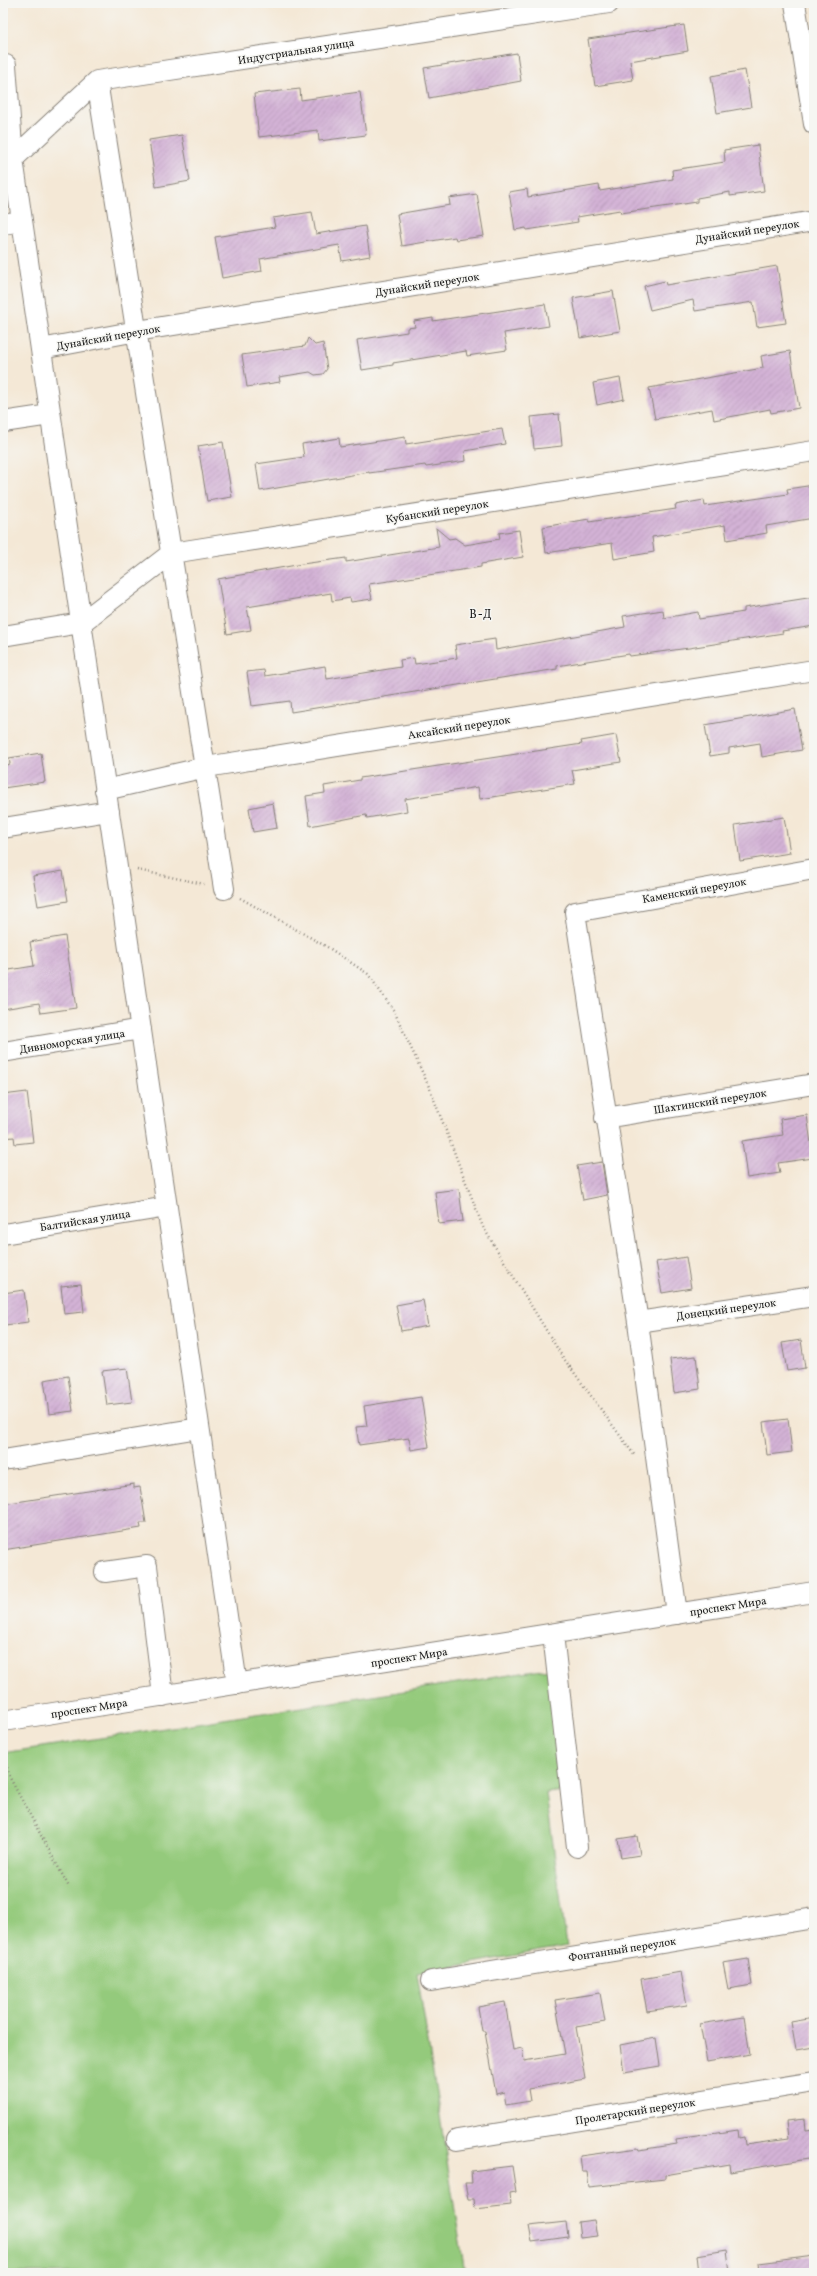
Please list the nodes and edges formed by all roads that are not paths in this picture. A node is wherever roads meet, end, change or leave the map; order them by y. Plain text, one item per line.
1 (609, 3) edge
2 (795, 3) edge
3 (6, 65) dead end
4 (97, 82) junction
5 (814, 124) edge
6 (13, 160) junction
7 (814, 221) edge
8 (12, 223) edge
9 (137, 331) junction
10 (41, 349) junction
11 (50, 415) junction
12 (3, 422) edge
13 (814, 451) edge
14 (172, 554) junction
15 (81, 623) junction
16 (3, 636) edge
17 (814, 670) edge
18 (206, 768) junction
19 (106, 790) junction
20 (109, 811) junction
21 (3, 828) edge
22 (814, 869) edge
23 (224, 888) road end
24 (141, 1029) junction
25 (3, 1052) edge
26 (814, 1084) edge
27 (605, 1118) junction
28 (166, 1207) junction
29 (3, 1234) edge
30 (814, 1296) edge
31 (638, 1322) junction
32 (199, 1428) junction
33 (3, 1460) edge
34 (105, 1572) dead end
35 (814, 1592) edge
36 (677, 1614) junction
37 (553, 1634) junction
38 (236, 1684) junction
39 (164, 1696) junction
40 (3, 1721) edge
41 (577, 1847) dead end
42 (814, 1918) edge
43 (431, 1980) dead end
44 (814, 2082) edge
45 (457, 2140) dead end

1 - 4 street, Индустриальная улица
2 - 5 street
3 - 6 street
4 - 6 street
4 - 9 street
6 - 8 street
7 - 9 street, Дунайский переулок
8 - 10 street
9 - 10 street, Дунайский переулок
9 - 14 street
10 - 11 street
11 - 12 street
11 - 15 street
13 - 14 street, Кубанский переулок
14 - 15 street, Кубанский переулок
14 - 18 street
15 - 16 street
15 - 19 street
17 - 18 street, Аксайский переулок
18 - 19 street, Аксайский переулок
18 - 23 street
19 - 20 street
20 - 21 street
20 - 24 street
22 - 27 street, Каменский переулок
24 - 25 street, Дивноморская улица
24 - 28 street
26 - 27 street, Шахтинский переулок
27 - 31 street
28 - 29 street, Балтийская улица
28 - 32 street
30 - 31 street, Донецкий переулок
31 - 36 street
32 - 33 street
32 - 38 street
34 - 39 street
35 - 36 street, проспект Мира
36 - 37 street, проспект Мира
37 - 38 street, проспект Мира
37 - 41 street
38 - 39 street, проспект Мира
39 - 40 street, проспект Мира
42 - 43 street, Фонтанный переулок
44 - 45 street, Пролетарский переулок

